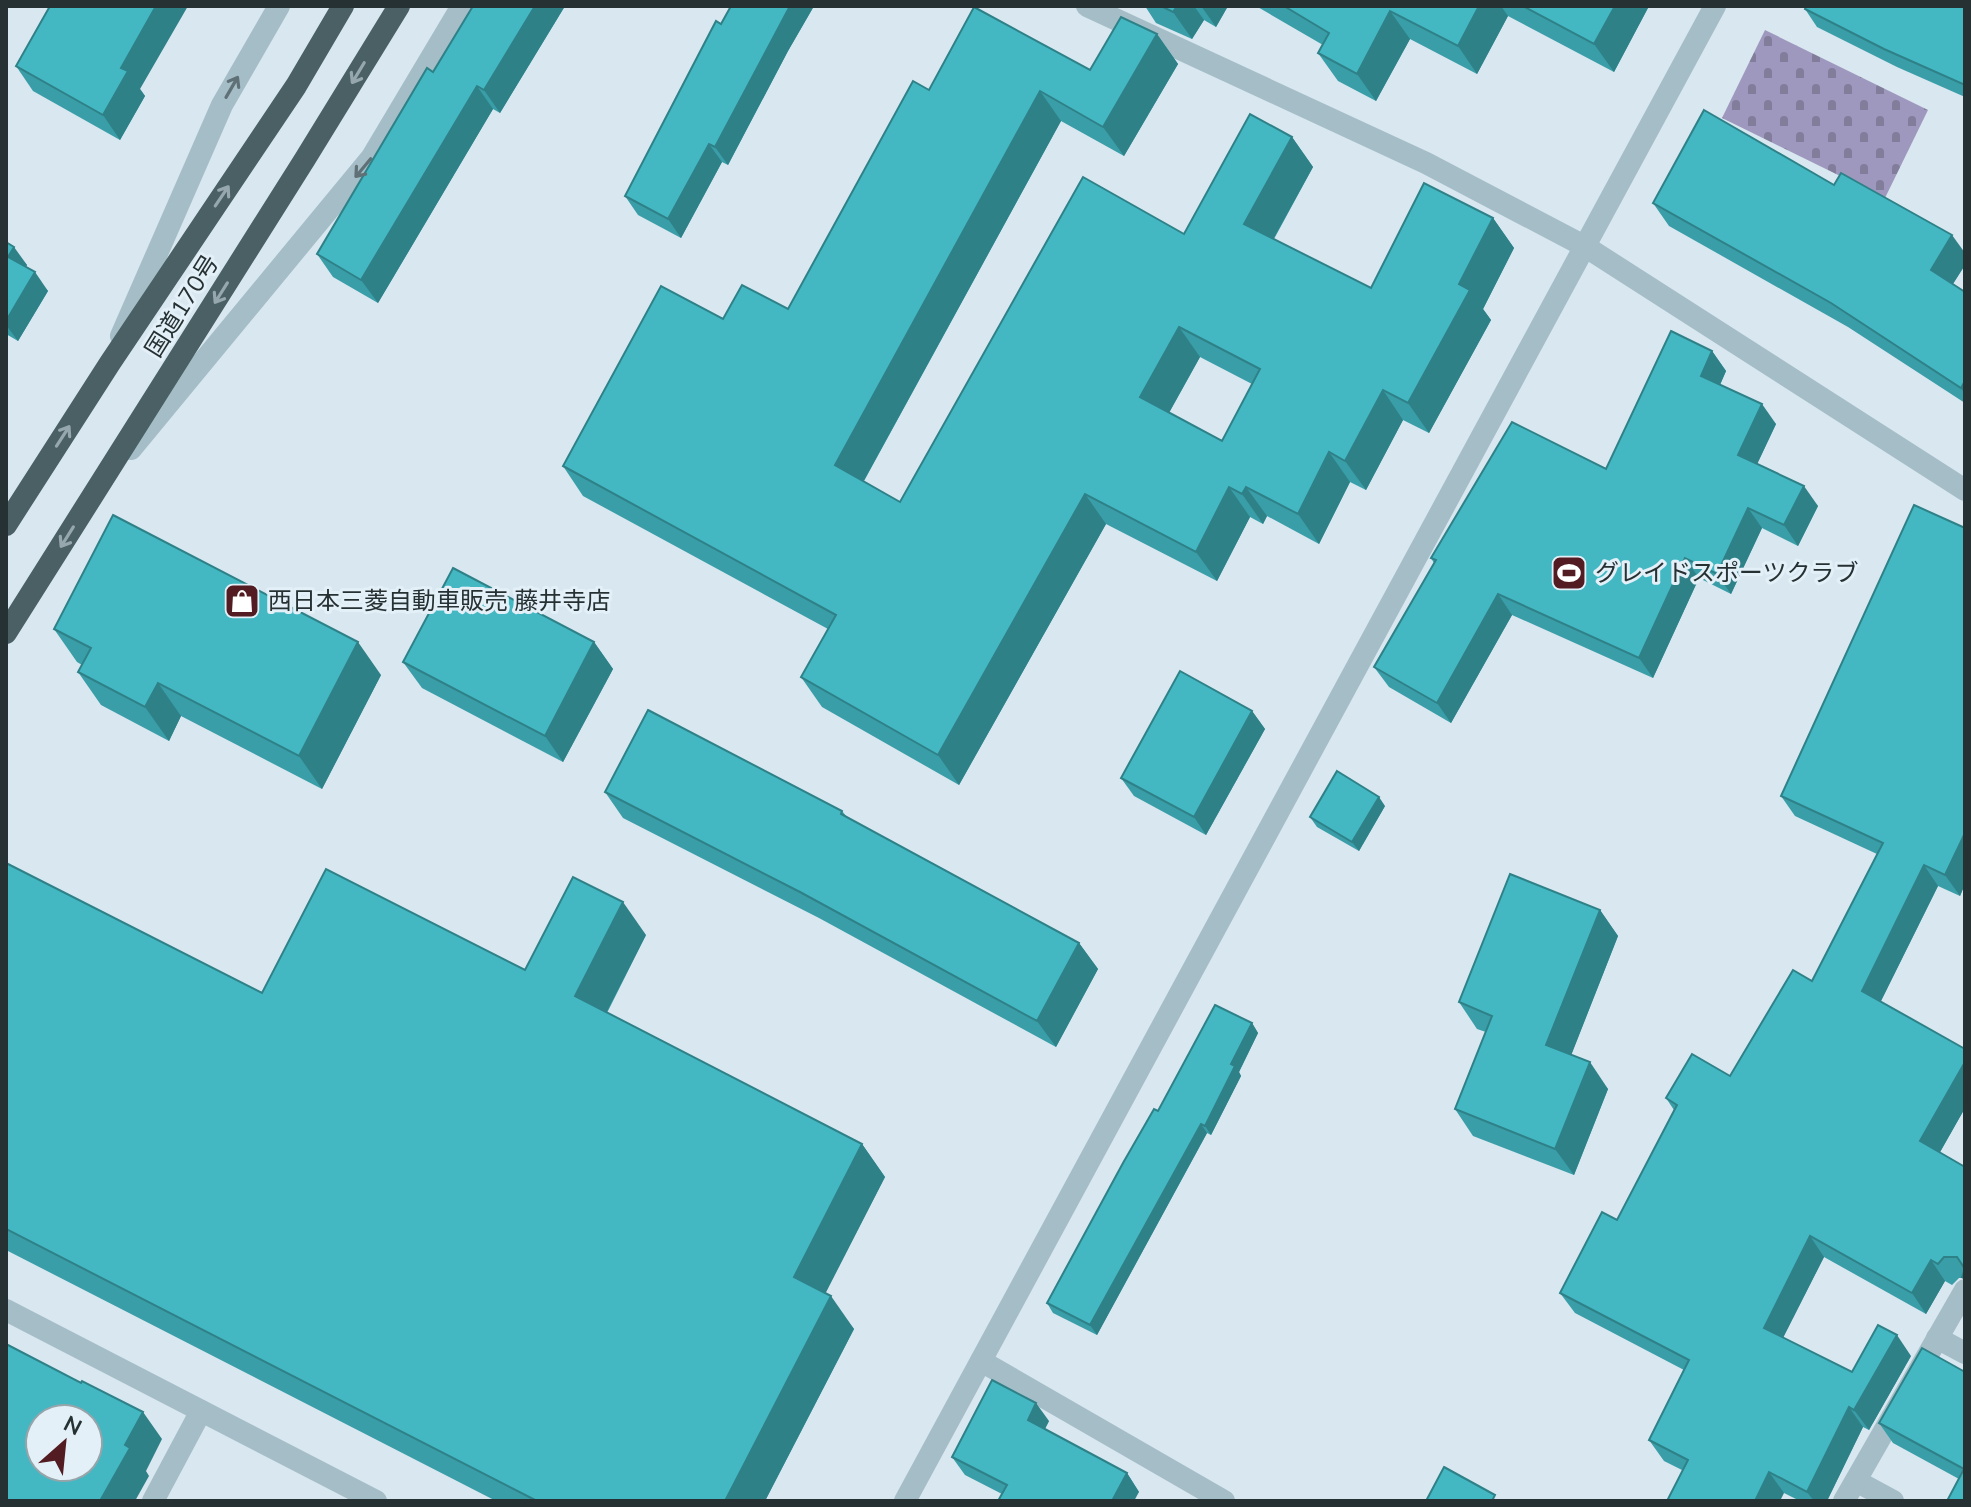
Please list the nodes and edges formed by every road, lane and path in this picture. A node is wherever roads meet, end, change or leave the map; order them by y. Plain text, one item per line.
1 (279, 6) edge
2 (343, 6) edge
3 (399, 6) edge
4 (462, 6) edge
5 (1087, 6) edge
6 (1715, 6) edge
7 (1586, 247) junction
8 (110, 363) junction
9 (1965, 490) edge
10 (95, 492) junction
11 (6, 525) edge
12 (6, 633) edge
13 (1965, 1290) edge
14 (6, 1310) edge
15 (1937, 1338) junction
16 (1965, 1353) edge
17 (981, 1361) junction
18 (201, 1411) junction
19 (1856, 1481) junction
20 (153, 1501) edge
21 (376, 1501) edge
22 (905, 1501) edge
23 (1224, 1501) edge
24 (1844, 1501) edge
25 (1893, 1501) edge

8 -> 1 street
8 -> 2 highway, 国道170号
3 -> 10 highway, 国道170号
4 -> 10 street
5 - 7 street
6 - 7 street
7 - 9 street
7 - 17 street
11 -> 8 highway, 国道170号
10 -> 12 highway, 国道170号
13 - 15 street
14 - 18 street
15 - 16 street
15 - 19 street
17 - 22 street
17 - 23 street
18 - 20 street
18 - 21 street
19 - 24 street
19 - 25 street

